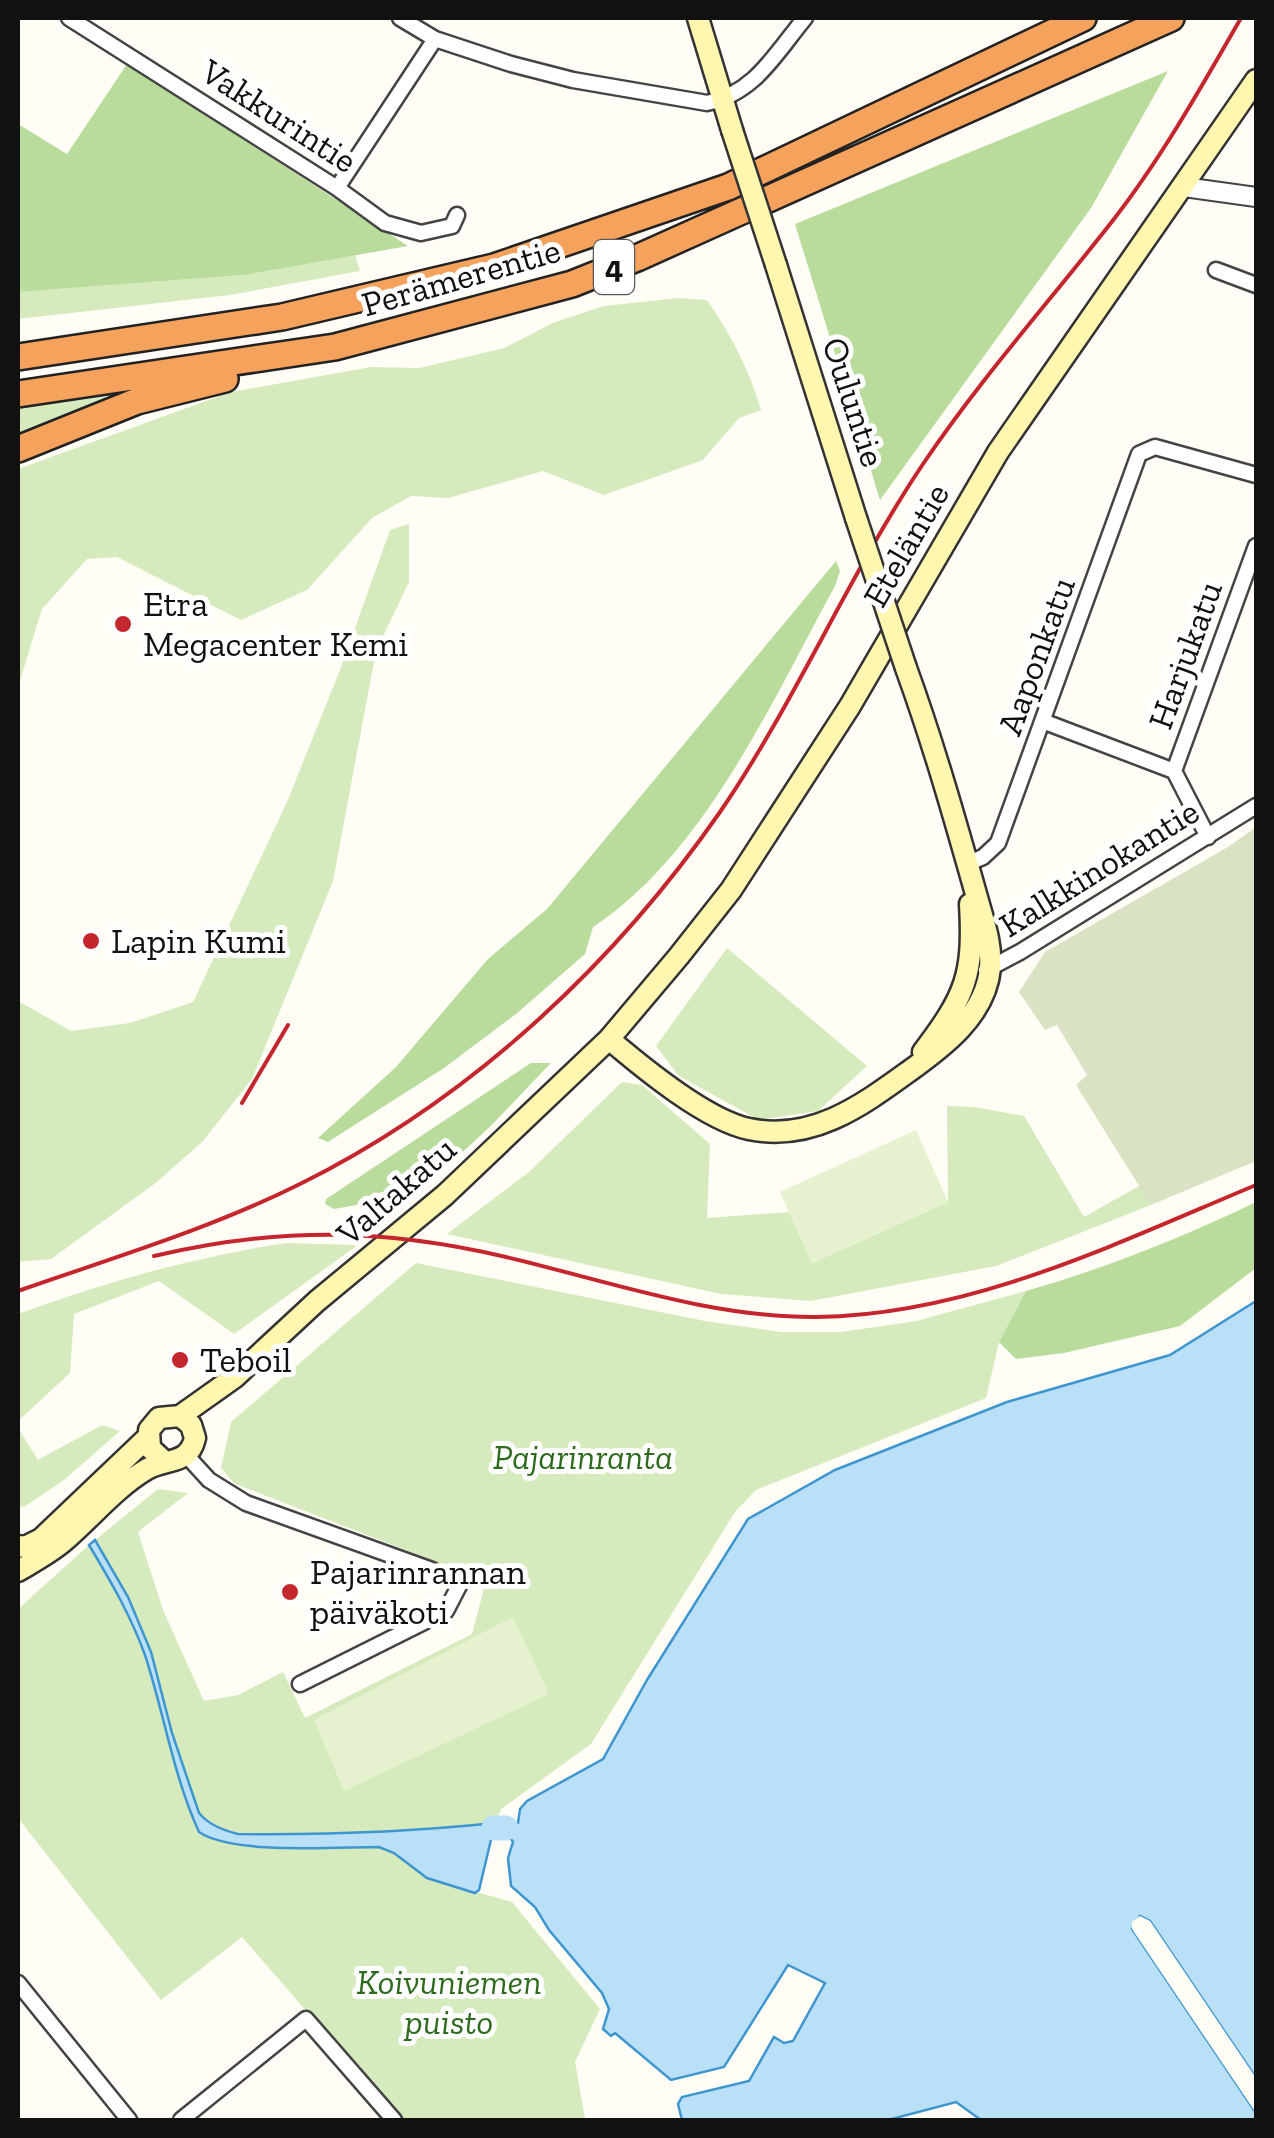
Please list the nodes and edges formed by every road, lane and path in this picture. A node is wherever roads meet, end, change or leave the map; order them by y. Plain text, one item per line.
1 (70, 18) edge
2 (400, 18) edge
3 (698, 18) edge
4 (806, 18) edge
5 (1083, 18) edge
6 (1171, 18) edge
7 (434, 39) junction
8 (1256, 80) edge
9 (724, 100) junction
10 (1184, 187) junction
11 (338, 188) junction
12 (1256, 197) edge
13 (457, 215) dead end
14 (1216, 270) dead end
15 (1256, 285) edge
16 (336, 347) junction
17 (19, 357) edge
18 (18, 394) edge
19 (18, 449) edge
20 (1256, 474) edge
21 (1256, 546) edge
22 (1045, 722) junction
23 (1174, 770) junction
24 (1256, 806) edge
25 (1208, 837) junction
26 (968, 863) junction
27 (980, 970) junction
28 (609, 1039) junction
29 (221, 1388) junction
30 (180, 1416) junction
31 (148, 1438) junction
32 (191, 1447) junction
33 (164, 1461) junction
34 (18, 1546) edge
35 (18, 1571) edge
36 (300, 1684) dead end
37 (18, 1983) edge
38 (129, 2120) edge
39 (181, 2120) edge
40 (394, 2120) edge

1 - 11 street, Vakkurintie
2 - 7 street
3 - 9 main road, Ouluntie
4 - 9 street
5 - 17 highway, Perämerentie / 4
6 - 16 highway, Perämerentie / 4
7 - 9 street
7 - 11 street
8 - 10 main road, Eteläntie
9 - 26 main road, Ouluntie, bridge
10 - 12 street
10 - 28 main road, Eteläntie
11 - 13 street, Vakkurintie
14 - 15 street
16 - 18 highway, Perämerentie / 4
16 - 19 highway
20 - 22 street, Aaponkatu
21 - 23 street, Harjukatu
22 - 23 street
22 - 26 street, Aaponkatu
23 - 25 street, Harjukatu
24 - 25 street, Kalkkinokantie
25 - 27 street, Kalkkinokantie
26 - 27 main road, Ouluntie
27 - 28 main road
28 - 29 main road, Valtakatu
29 - 30 main road, Valtakatu
29 - 32 main road, Valtakatu
30 - 31 main road
30 - 32 main road
31 - 33 main road
31 - 34 main road
32 - 33 main road
32 - 36 street
33 - 35 main road
37 - 38 street
39 - 40 street

